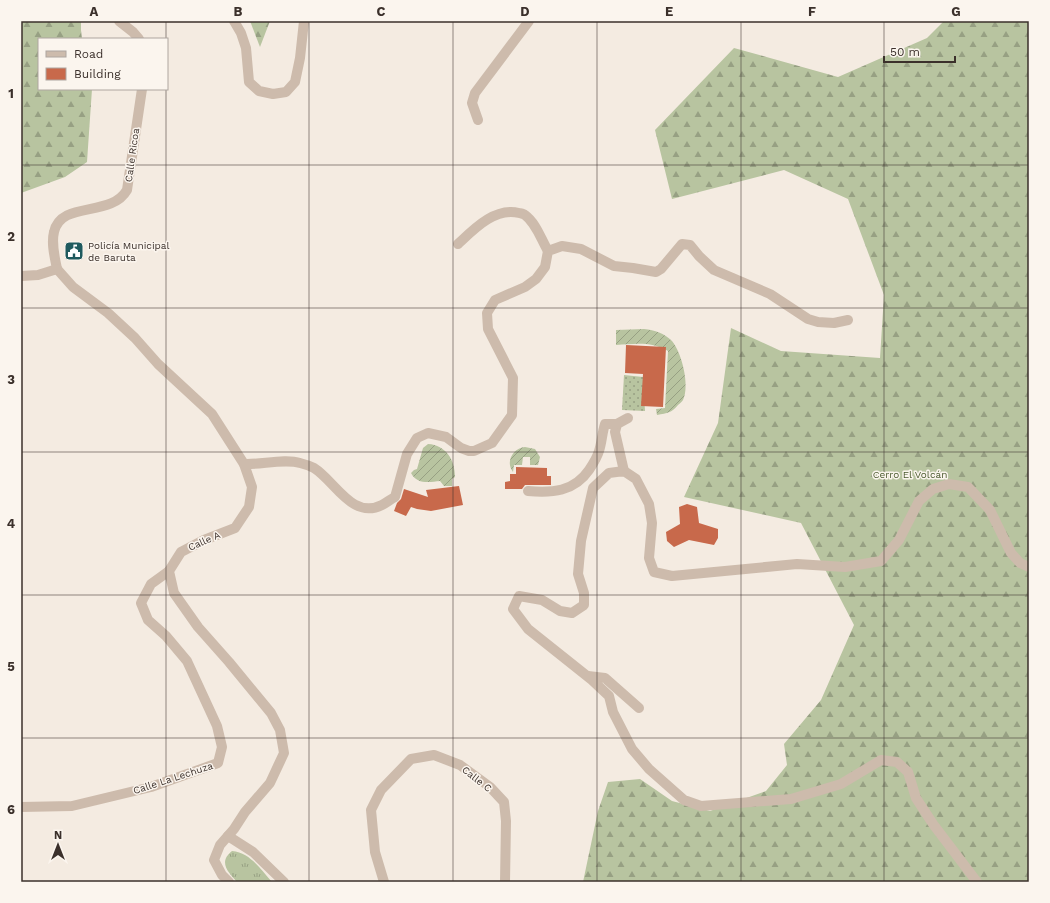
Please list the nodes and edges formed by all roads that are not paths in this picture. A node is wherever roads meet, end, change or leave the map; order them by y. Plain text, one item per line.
1 (120, 21) edge
2 (234, 21) edge
3 (304, 21) edge
4 (529, 21) edge
5 (138, 38) edge
6 (142, 90) edge
7 (478, 120) dead end
8 (458, 244) dead end
9 (548, 251) junction
10 (57, 269) junction
11 (21, 276) edge
12 (848, 320) dead end
13 (628, 418) dead end
14 (617, 424) junction
15 (244, 464) junction
16 (624, 471) junction
17 (528, 491) dead end
18 (1029, 567) edge
19 (169, 571) junction
20 (588, 676) junction
21 (639, 708) dead end
22 (21, 807) edge
23 (228, 836) junction
24 (229, 882) edge
25 (284, 882) edge
26 (384, 882) edge
27 (505, 882) edge
28 (977, 882) edge

1 - 5 street
2 - 3 street
4 - 7 street
6 - 10 street, Calle Ricoa
8 - 9 street
9 - 12 street
9 - 15 street
10 - 11 street
10 - 15 street, Calle A
13 - 14 street
14 - 16 street
14 - 17 street
15 - 19 street, Calle A
16 - 18 street
16 - 20 street
19 - 22 street, Calle La Lechuza
19 - 23 street
20 - 21 street
20 - 28 street
23 - 24 street
23 - 25 street
26 - 27 street, Calle C

